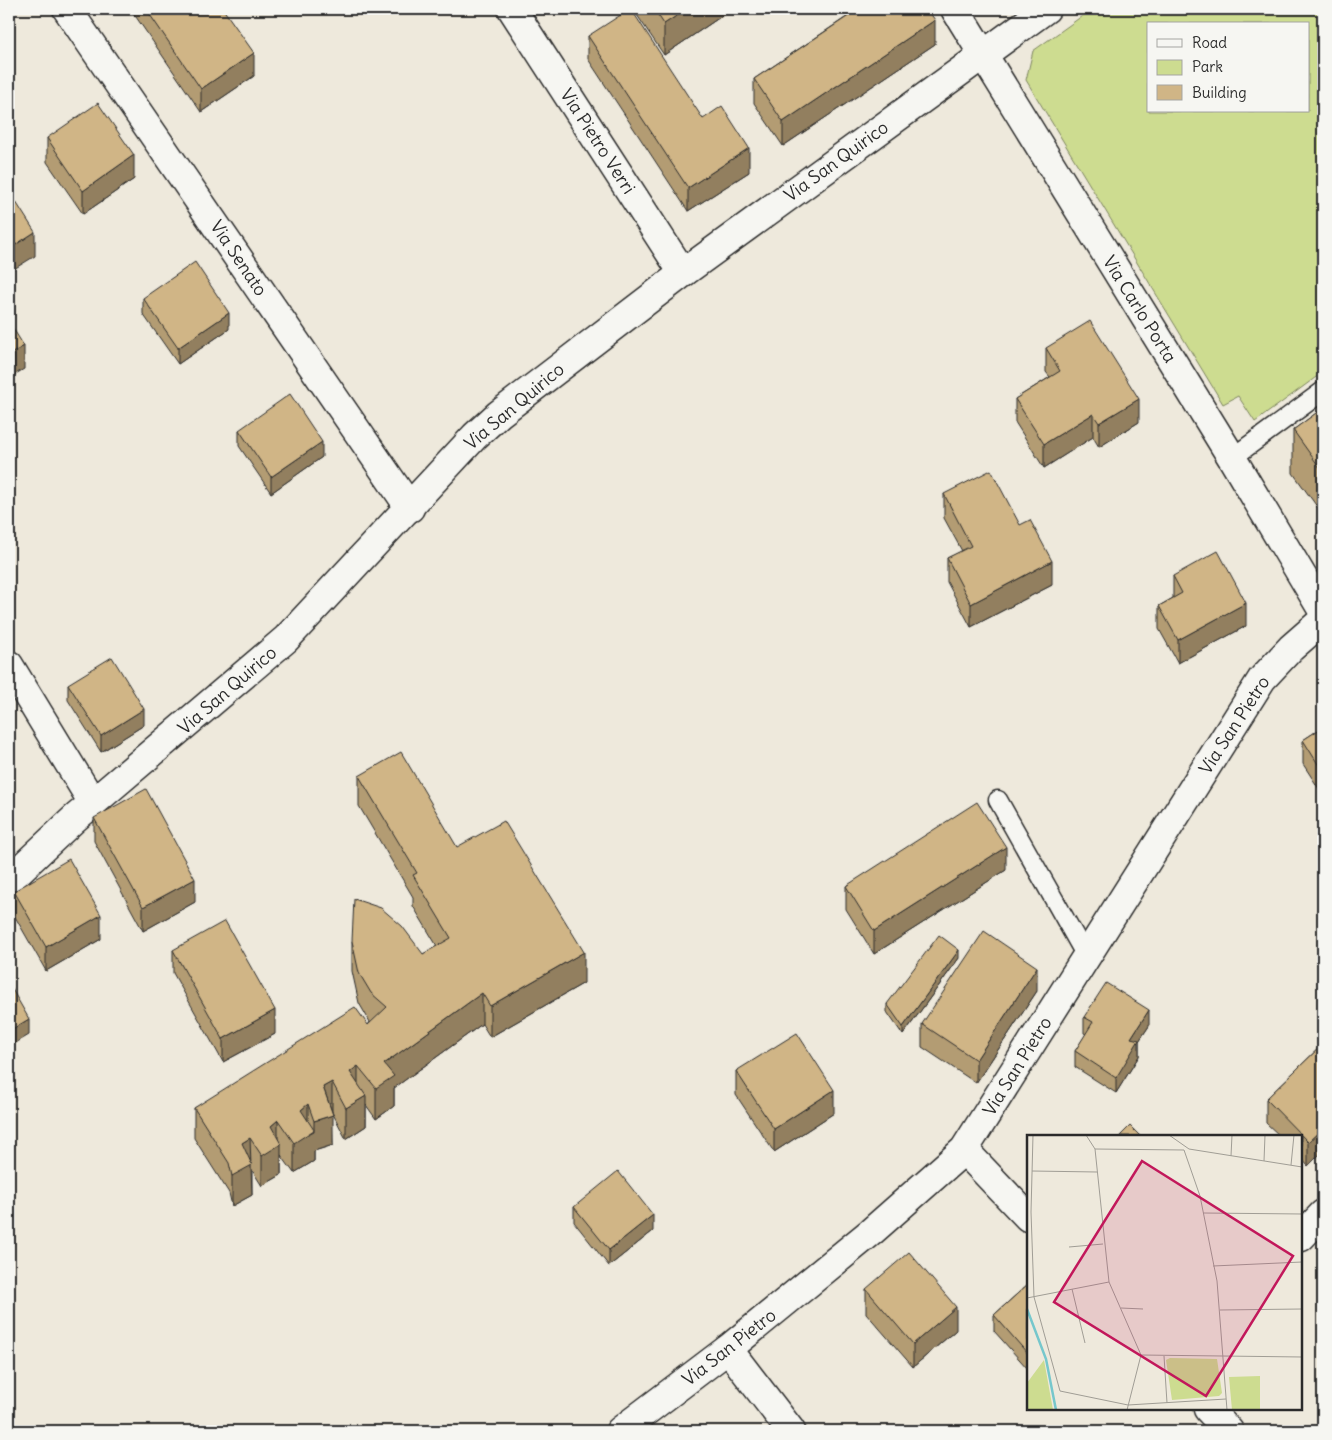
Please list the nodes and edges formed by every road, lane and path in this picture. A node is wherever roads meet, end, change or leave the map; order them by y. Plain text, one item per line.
1 (67, 9) edge
2 (512, 9) edge
3 (955, 9) edge
4 (1046, 9) edge
5 (982, 54) junction
6 (683, 273) junction
7 (1323, 391) edge
8 (1232, 458) junction
9 (410, 508) junction
10 (1323, 611) edge
11 (1323, 620) edge
12 (9, 665) edge
13 (998, 800) dead end
14 (93, 803) junction
15 (9, 880) edge
16 (1086, 956) junction
17 (964, 1150) junction
18 (1323, 1214) edge
19 (1027, 1216) edge
20 (1302, 1236) edge
21 (728, 1349) junction
22 (1209, 1410) edge
23 (620, 1431) edge
24 (791, 1431) edge
25 (1228, 1431) edge

1 - 9 street, Via Senato
2 - 6 street, Via Pietro Verri
3 - 5 street, Via Carlo Porta
4 - 5 street, Via San Quirico
5 - 6 street, Via San Quirico
5 - 8 street, Via Carlo Porta
6 - 9 street, Via San Quirico
7 - 8 lane
8 - 10 street, Via Carlo Porta
9 - 14 street, Via San Quirico
11 - 16 street, Via San Pietro
12 - 14 street
13 - 16 lane
14 - 15 street, Via San Quirico
16 - 17 street, Via San Pietro
17 - 19 street
17 - 21 street, Via San Pietro
18 - 20 street
21 - 23 street, Via San Pietro
21 - 24 street
22 - 25 street

